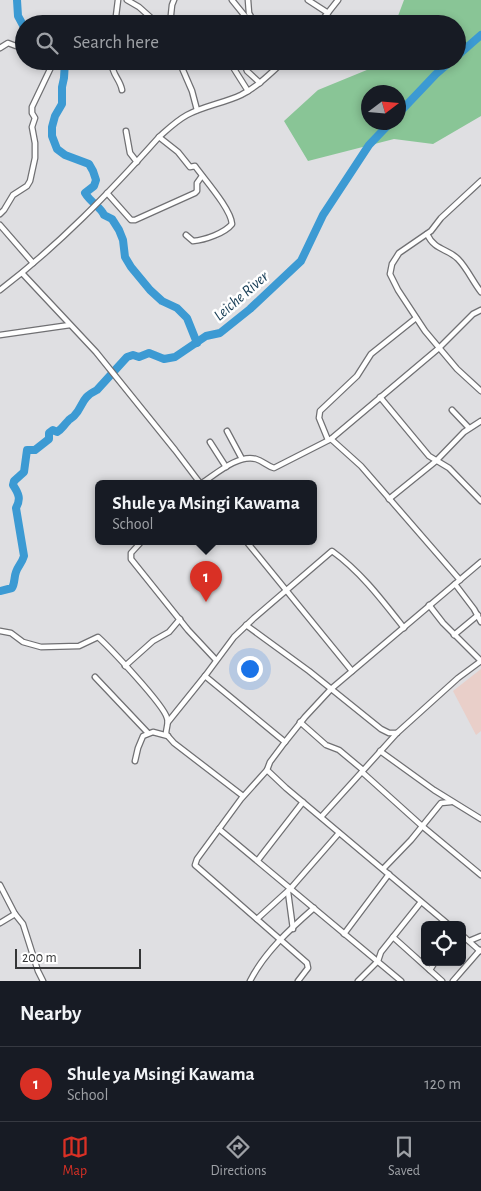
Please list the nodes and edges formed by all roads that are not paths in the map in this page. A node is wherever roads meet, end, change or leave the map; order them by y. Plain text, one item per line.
1 (118, 0) edge
2 (127, 0) edge
3 (174, 0) edge
4 (232, 0) edge
5 (248, 0) edge
6 (308, 0) edge
7 (338, 0) edge
8 (328, 14) joint
9 (116, 15) edge
10 (148, 15) edge
11 (171, 15) edge
12 (244, 15) edge
13 (250, 15) edge
14 (15, 46) edge
15 (0, 48) edge
16 (50, 70) edge
17 (113, 70) edge
18 (183, 70) edge
19 (235, 70) edge
20 (247, 70) edge
21 (274, 70) edge
22 (260, 83) junction
23 (122, 90) dead end
24 (248, 91) junction
25 (197, 110) junction
26 (126, 131) dead end
27 (159, 137) junction
28 (137, 162) junction
29 (202, 176) junction
30 (481, 181) edge
31 (107, 193) junction
32 (0, 214) edge
33 (0, 225) edge
34 (427, 234) junction
35 (186, 235) dead end
36 (33, 264) junction
37 (22, 273) junction
38 (0, 290) edge
39 (481, 292) edge
40 (481, 310) edge
41 (416, 318) junction
42 (70, 325) junction
43 (0, 335) edge
44 (439, 348) junction
45 (481, 391) edge
46 (380, 397) junction
47 (452, 410) dead end
48 (481, 421) edge
49 (470, 428) junction
50 (227, 431) dead end
51 (330, 439) junction
52 (210, 442) dead end
53 (242, 460) junction
54 (436, 461) junction
55 (226, 467) junction
56 (199, 480) edge
57 (206, 480) edge
58 (389, 499) junction
59 (481, 501) edge
60 (138, 545) edge
61 (249, 545) edge
62 (481, 562) edge
63 (460, 580) junction
64 (455, 584) junction
65 (286, 591) junction
66 (429, 605) junction
67 (478, 615) junction
68 (180, 620) junction
69 (481, 622) edge
70 (246, 625) junction
71 (404, 628) junction
72 (0, 631) edge
73 (454, 635) junction
74 (216, 660) junction
75 (481, 661) edge
76 (125, 666) junction
77 (352, 671) junction
78 (206, 676) junction
79 (95, 677) dead end
80 (332, 689) junction
81 (168, 722) junction
82 (300, 722) junction
83 (381, 729) junction
84 (148, 733) junction
85 (397, 733) junction
86 (168, 736) junction
87 (285, 742) junction
88 (387, 743) junction
89 (380, 751) junction
90 (135, 761) dead end
91 (267, 770) junction
92 (363, 771) junction
93 (441, 795) junction
94 (243, 796) junction
95 (303, 802) junction
96 (452, 802) junction
97 (441, 803) junction
98 (320, 817) junction
99 (481, 819) edge
100 (422, 826) junction
101 (219, 829) junction
102 (339, 833) junction
103 (258, 860) junction
104 (383, 869) junction
105 (389, 874) junction
106 (481, 875) edge
107 (0, 886) edge
108 (290, 890) junction
109 (421, 902) junction
110 (314, 908) junction
111 (16, 914) junction
112 (257, 918) junction
113 (445, 921) edge
114 (0, 923) edge
115 (293, 929) junction
116 (344, 934) junction
117 (393, 937) junction
118 (479, 937) edge
119 (466, 938) edge
120 (282, 940) junction
121 (469, 940) junction
122 (481, 943) edge
123 (480, 951) edge
124 (381, 952) junction
125 (370, 954) junction
126 (378, 961) junction
127 (432, 966) edge
128 (430, 970) junction
129 (43, 981) edge
130 (250, 981) edge
131 (298, 981) edge
132 (358, 981) edge
133 (400, 981) edge
134 (442, 981) edge
135 (453, 981) edge

1 - 9 street
2 - 10 street
3 - 11 street
4 - 12 street
5 - 13 street
6 - 8 street
7 - 8 street
14 - 15 street
16 - 32 street
17 - 23 street
18 - 25 street
19 - 24 street
20 - 22 street
21 - 22 street
22 - 24 street
24 - 25 street
25 - 27 street
26 - 28 street
27 - 28 street
27 - 29 street
28 - 31 street
29 - 31 street
29 - 35 street
30 - 34 street
31 - 36 street
33 - 36 street
34 - 39 street
34 - 41 street
36 - 37 street
37 - 38 street
37 - 42 street
40 - 44 street
41 - 44 street
41 - 51 street
42 - 43 street
42 - 56 street
44 - 45 street
44 - 46 street
46 - 51 street
46 - 54 street
47 - 49 street
48 - 49 street
49 - 54 street
50 - 53 street
51 - 53 street
51 - 58 street
52 - 55 street
53 - 55 street
54 - 58 street
54 - 59 street
55 - 57 street
58 - 63 street
60 - 68 street
61 - 65 street
62 - 63 street
63 - 64 street
64 - 66 street
64 - 67 street
65 - 70 street
65 - 71 street
65 - 77 street
66 - 71 street
66 - 73 street
67 - 69 street
67 - 73 street
68 - 74 street
68 - 76 street
70 - 74 street
70 - 80 street
71 - 77 street
72 - 76 street
73 - 75 street
74 - 78 street
75 - 85 street
76 - 81 street
77 - 80 street
78 - 81 street
78 - 87 street
79 - 84 street
80 - 82 street
80 - 83 street
81 - 86 street
82 - 87 street
82 - 92 street
83 - 85 street
83 - 88 street
84 - 86 street
84 - 90 street
85 - 88 street
86 - 94 street
87 - 91 street
88 - 89 street
89 - 92 street
89 - 93 street
91 - 94 street
91 - 95 street
92 - 98 street
92 - 100 street
93 - 96 street
93 - 97 street
94 - 101 street
95 - 98 street
95 - 103 street
96 - 97 street
96 - 99 street
97 - 100 street
98 - 102 street
100 - 104 street
100 - 106 street
101 - 103 street
101 - 112 street
102 - 104 street
102 - 108 street
103 - 108 street
104 - 105 street
105 - 109 street
105 - 116 street
107 - 111 street
108 - 110 street
108 - 112 street
108 - 115 street
109 - 113 street
109 - 117 street
110 - 115 street
110 - 116 street
111 - 114 street
111 - 129 street
112 - 120 street
115 - 120 street
116 - 125 street
117 - 124 street
117 - 128 street
118 - 121 street
118 - 122 street
119 - 121 street
120 - 130 street
120 - 131 street
121 - 123 street
123 - 135 street
124 - 125 street
124 - 126 street
125 - 126 street
126 - 132 street
126 - 133 street
127 - 128 street
128 - 134 street

